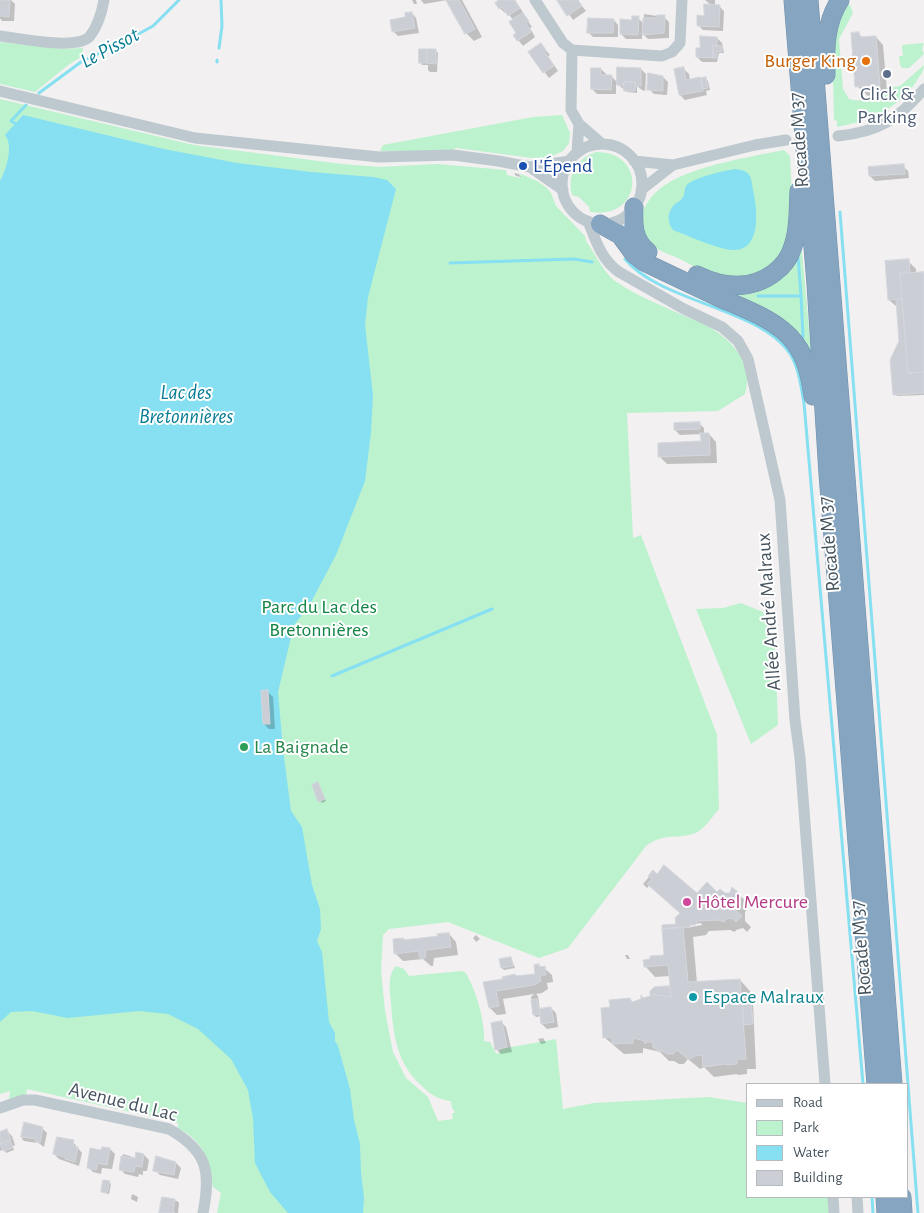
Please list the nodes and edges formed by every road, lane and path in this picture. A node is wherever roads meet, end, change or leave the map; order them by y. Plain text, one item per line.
1 (104, 0) edge
2 (535, 0) edge
3 (682, 0) edge
4 (793, 0) edge
5 (809, 0) edge
6 (840, 0) edge
7 (0, 36) edge
8 (572, 50) junction
9 (924, 89) edge
10 (0, 91) edge
11 (579, 124) junction
12 (820, 130) junction
13 (838, 136) dead end
14 (786, 140) dead end
15 (602, 144) junction
16 (574, 157) junction
17 (806, 159) junction
18 (634, 161) junction
19 (673, 166) junction
20 (530, 167) junction
21 (563, 190) junction
22 (638, 199) junction
23 (594, 222) junction
24 (828, 474) junction
25 (825, 1083) edge
26 (876, 1083) edge
27 (893, 1083) edge
28 (0, 1108) edge
29 (833, 1198) edge
30 (857, 1198) edge
31 (885, 1198) edge
32 (902, 1198) edge
33 (203, 1213) edge
34 (834, 1213) edge
35 (858, 1213) edge
36 (886, 1213) edge
37 (903, 1213) edge

1 - 7 street
2 - 8 street
3 - 8 street
4 - 17 highway, Rocade M 37
5 - 12 highway, Rocade M 37
6 - 12 highway
8 - 11 street
9 - 13 street
10 - 20 street
11 - 15 street
11 - 16 street
12 - 27 highway, Rocade M 37
14 - 19 street
15 - 16 street
15 - 18 street
16 - 20 street
16 - 21 street
17 - 22 highway
17 - 24 highway, Rocade M 37
18 - 19 street
18 - 22 street
19 - 22 street
20 - 21 street
21 - 23 street
22 - 23 street
23 - 24 highway
23 - 25 street, Allée André Malraux
24 - 26 highway, Rocade M 37
28 - 33 street, Avenue du Lac
29 - 34 street
30 - 35 street
31 - 36 highway
32 - 37 highway

